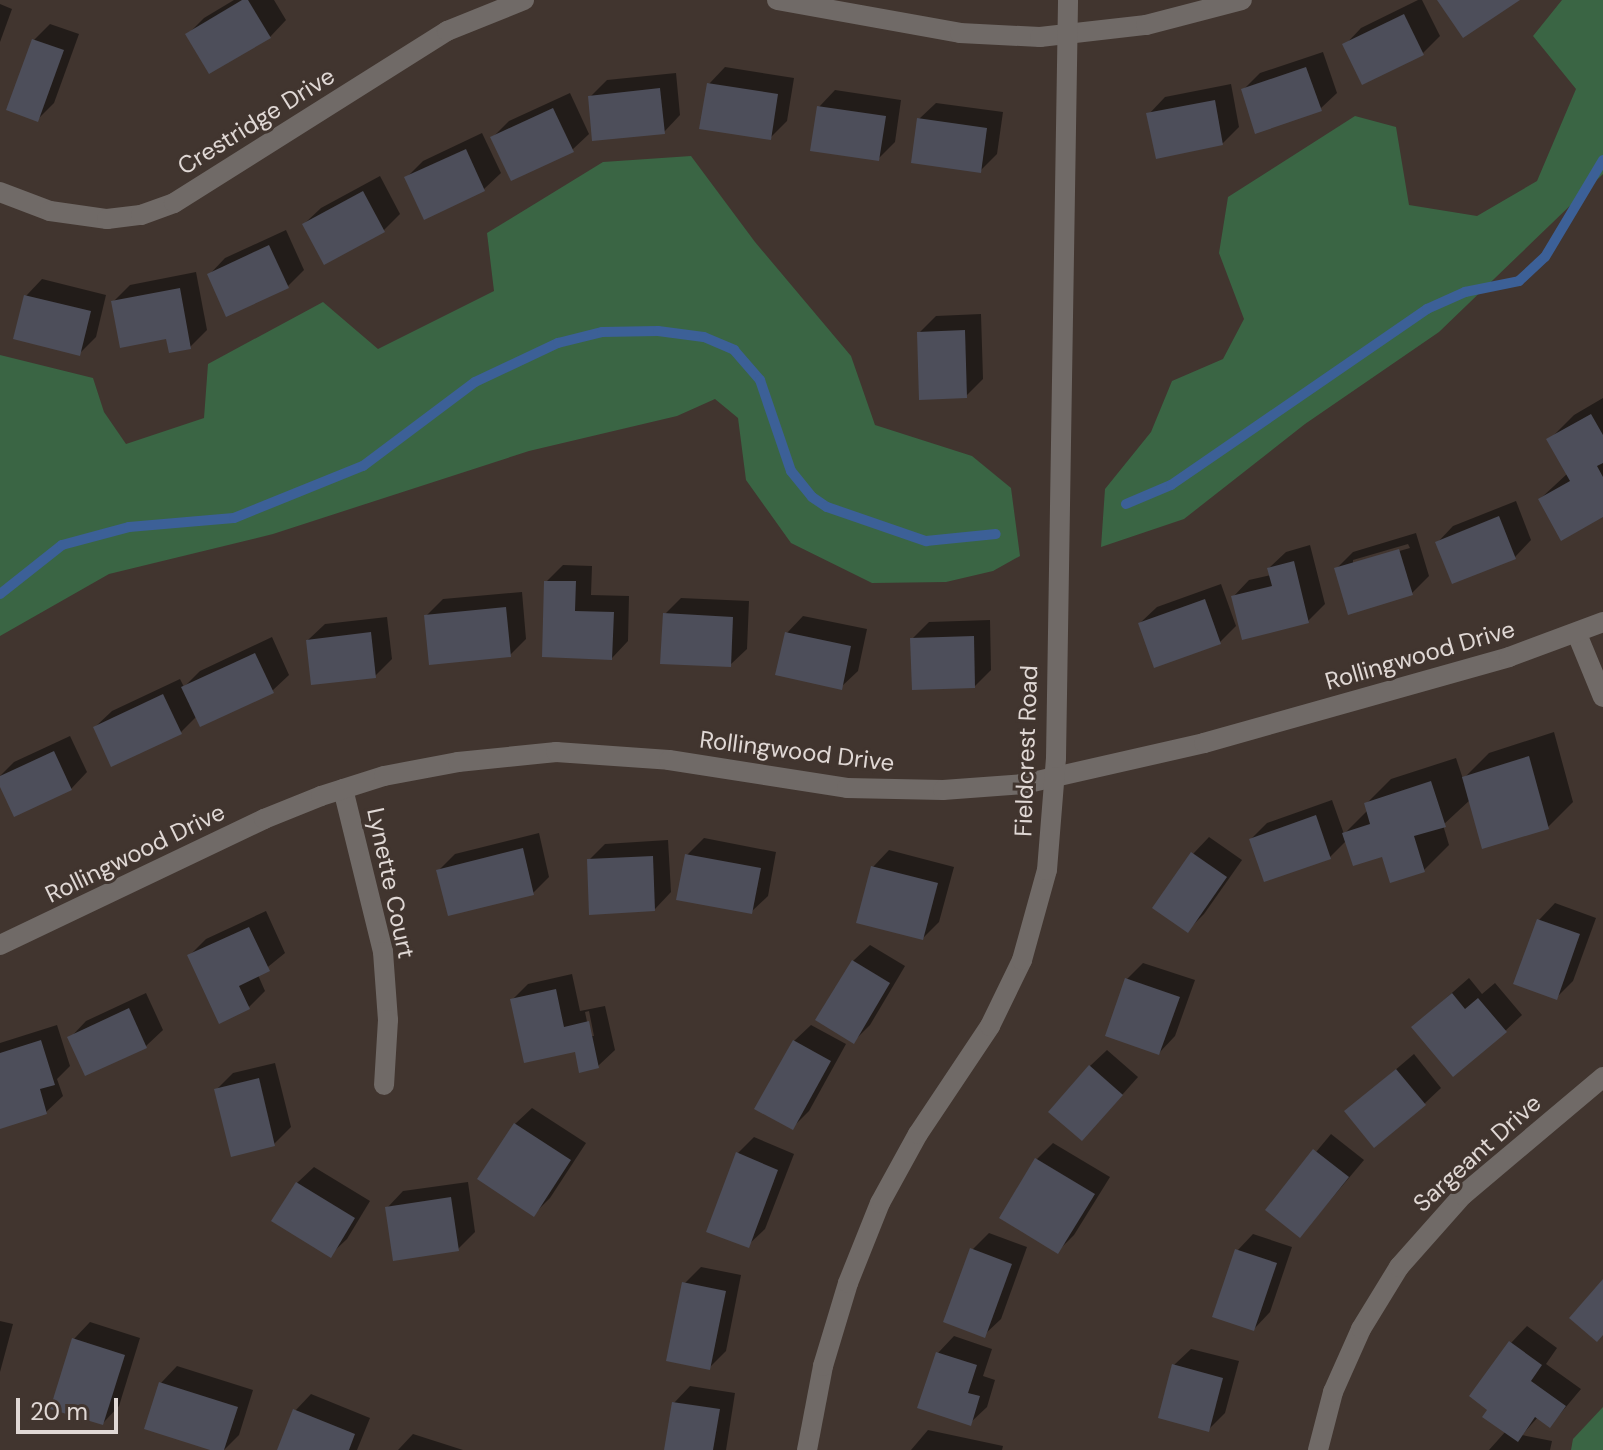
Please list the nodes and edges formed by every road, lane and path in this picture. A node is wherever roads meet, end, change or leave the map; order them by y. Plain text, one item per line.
1 (524, 0) edge
2 (777, 0) edge
3 (1068, 0) edge
4 (1242, 0) edge
5 (1068, 36) junction
6 (0, 192) edge
7 (1603, 622) edge
8 (1577, 634) junction
9 (1603, 697) edge
10 (1054, 779) junction
11 (343, 789) junction
12 (0, 945) edge
13 (1603, 1077) edge
14 (384, 1085) dead end
15 (807, 1450) edge
16 (1318, 1450) edge

1 - 6 street, Crestridge Drive
2 - 5 street
3 - 5 street, Fieldcrest Road
4 - 5 street
5 - 10 street, Fieldcrest Road
7 - 8 street, Rollingwood Drive
8 - 9 street
8 - 10 street, Rollingwood Drive
10 - 11 street, Rollingwood Drive
10 - 15 street, Fieldcrest Road
11 - 12 street, Rollingwood Drive
11 - 14 street, Lynette Court
13 - 16 street, Sargeant Drive

